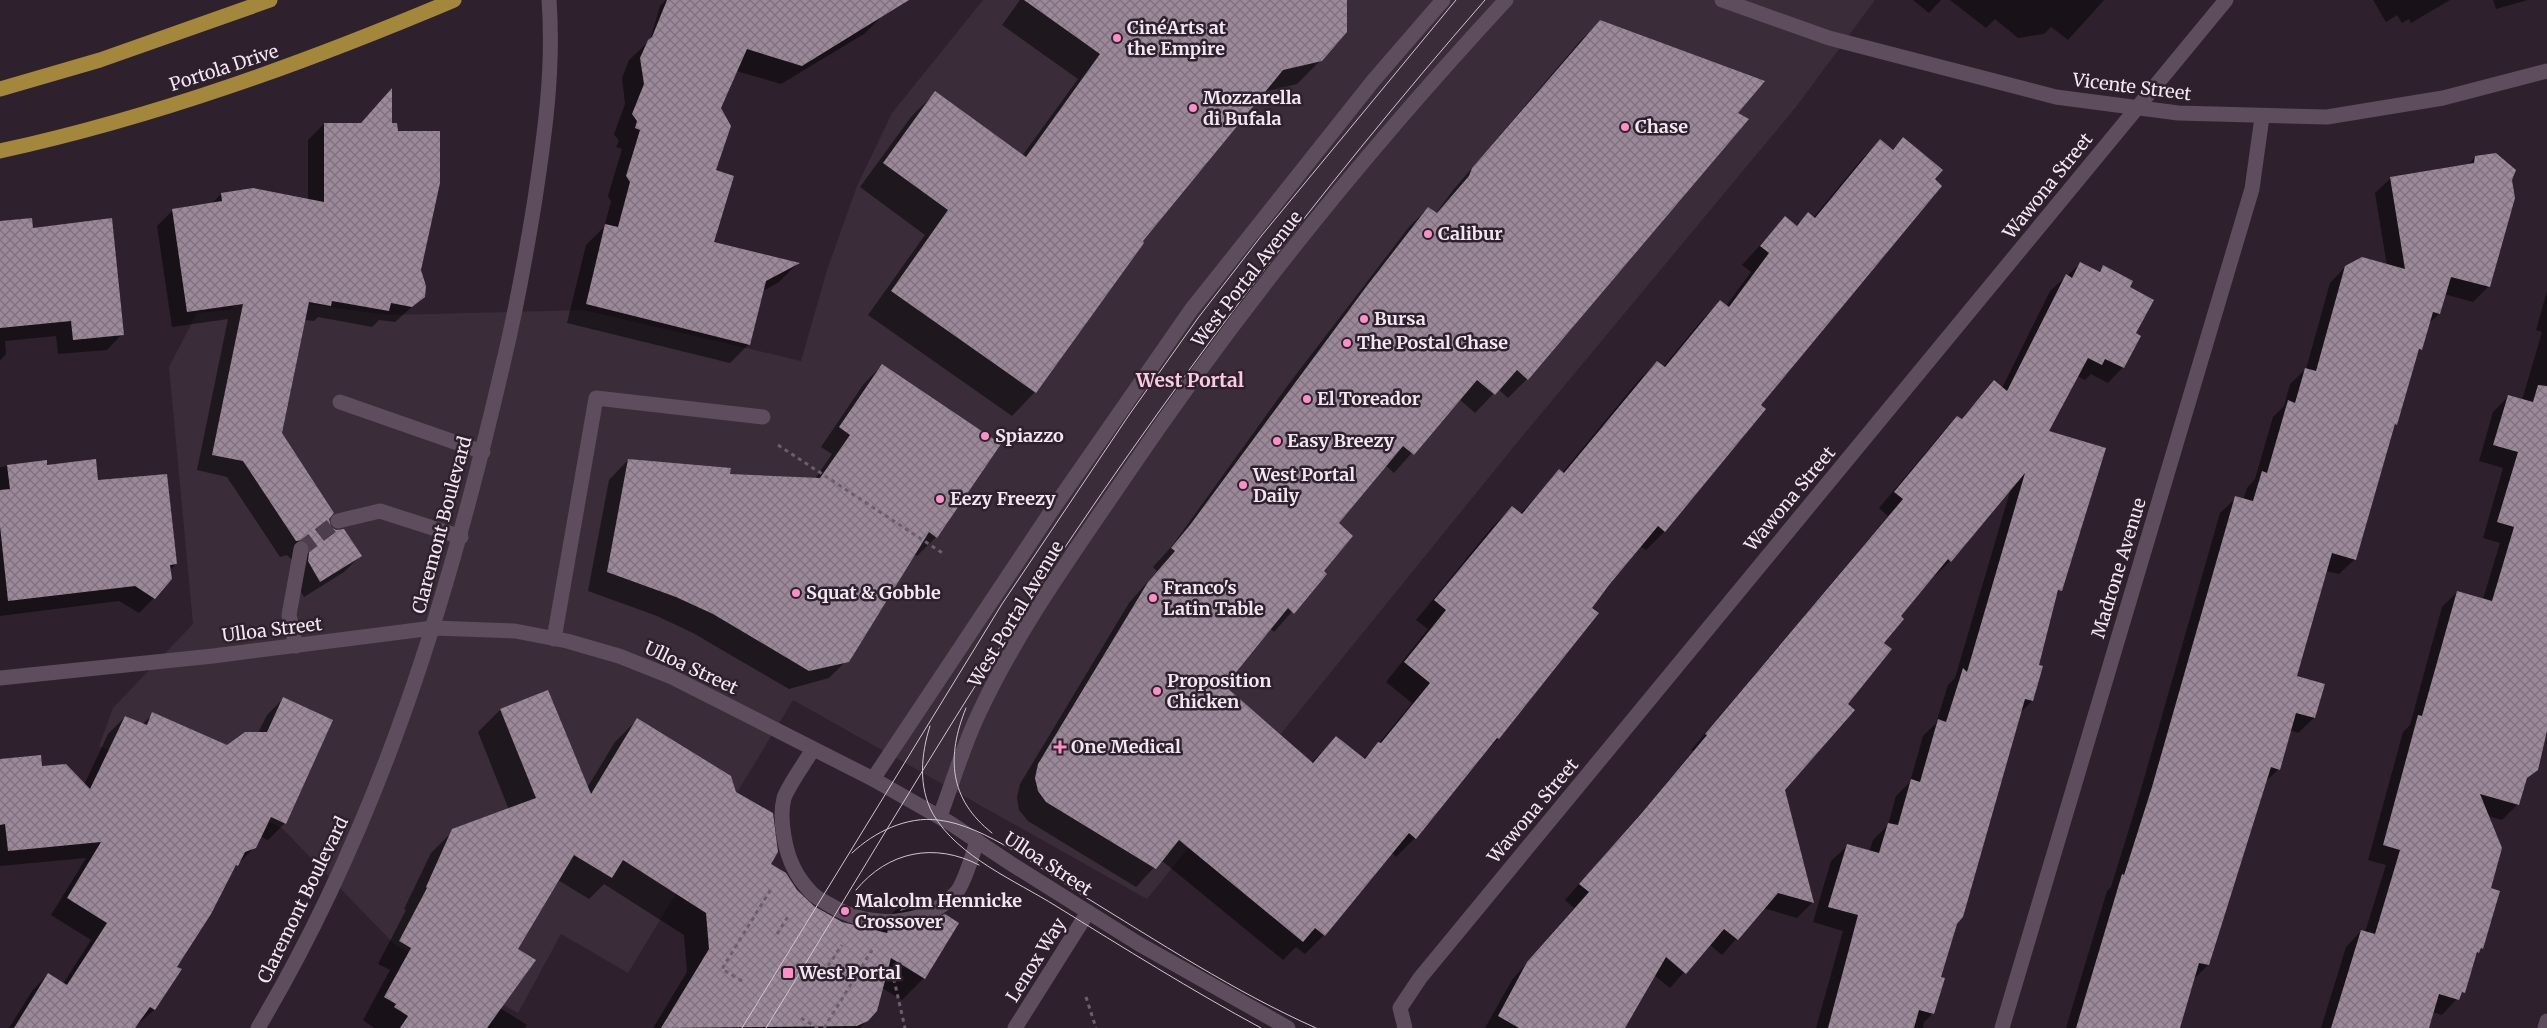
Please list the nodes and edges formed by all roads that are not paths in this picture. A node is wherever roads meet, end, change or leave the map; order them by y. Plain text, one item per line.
1 (270, 0) edge
2 (454, 0) edge
3 (549, 0) edge
4 (1443, 0) edge
5 (1506, 0) edge
6 (1722, 0) edge
7 (2226, 0) edge
8 (2547, 71) edge
9 (0, 89) edge
10 (2136, 108) junction
11 (2262, 117) junction
12 (0, 151) edge
13 (340, 402) dead end
14 (763, 417) dead end
15 (483, 452) junction
16 (338, 521) tunnel mouth
17 (461, 537) junction
18 (301, 549) tunnel mouth
19 (433, 628) junction
20 (554, 639) junction
21 (296, 646) junction
22 (0, 678) edge
23 (813, 749) junction
24 (873, 779) junction
25 (940, 816) junction
26 (978, 841) junction
27 (1088, 912) junction
28 (2547, 1021) edge
29 (258, 1028) edge
30 (1015, 1028) edge
31 (1288, 1028) edge
32 (1405, 1028) edge
33 (2002, 1028) edge
34 (2545, 1028) edge

1 - 9 main road
2 - 12 main road, Portola Drive
3 - 15 street, Claremont Boulevard
4 - 24 street, West Portal Avenue
5 - 25 street, West Portal Avenue
6 - 10 street, Vicente Street
7 - 10 street, Wawona Street
8 - 11 street, Vicente Street
10 - 11 street, Vicente Street
10 - 32 street, Wawona Street
11 - 33 street, Madrone Avenue
13 - 15 street
14 - 20 street
15 - 17 street, Claremont Boulevard
16 - 17 street
17 - 19 street, Claremont Boulevard
18 - 21 street
19 - 20 street, Ulloa Street
19 - 21 street, Ulloa Street
19 - 29 street, Claremont Boulevard
20 - 23 street, Ulloa Street
21 - 22 street, Ulloa Street
23 - 24 street, Ulloa Street
23 - 26 street
24 - 25 street, Ulloa Street
25 - 26 street, Ulloa Street
26 - 27 street, Ulloa Street
27 - 30 street, Lenox Way
27 - 31 street, Ulloa Street
28 - 34 street

